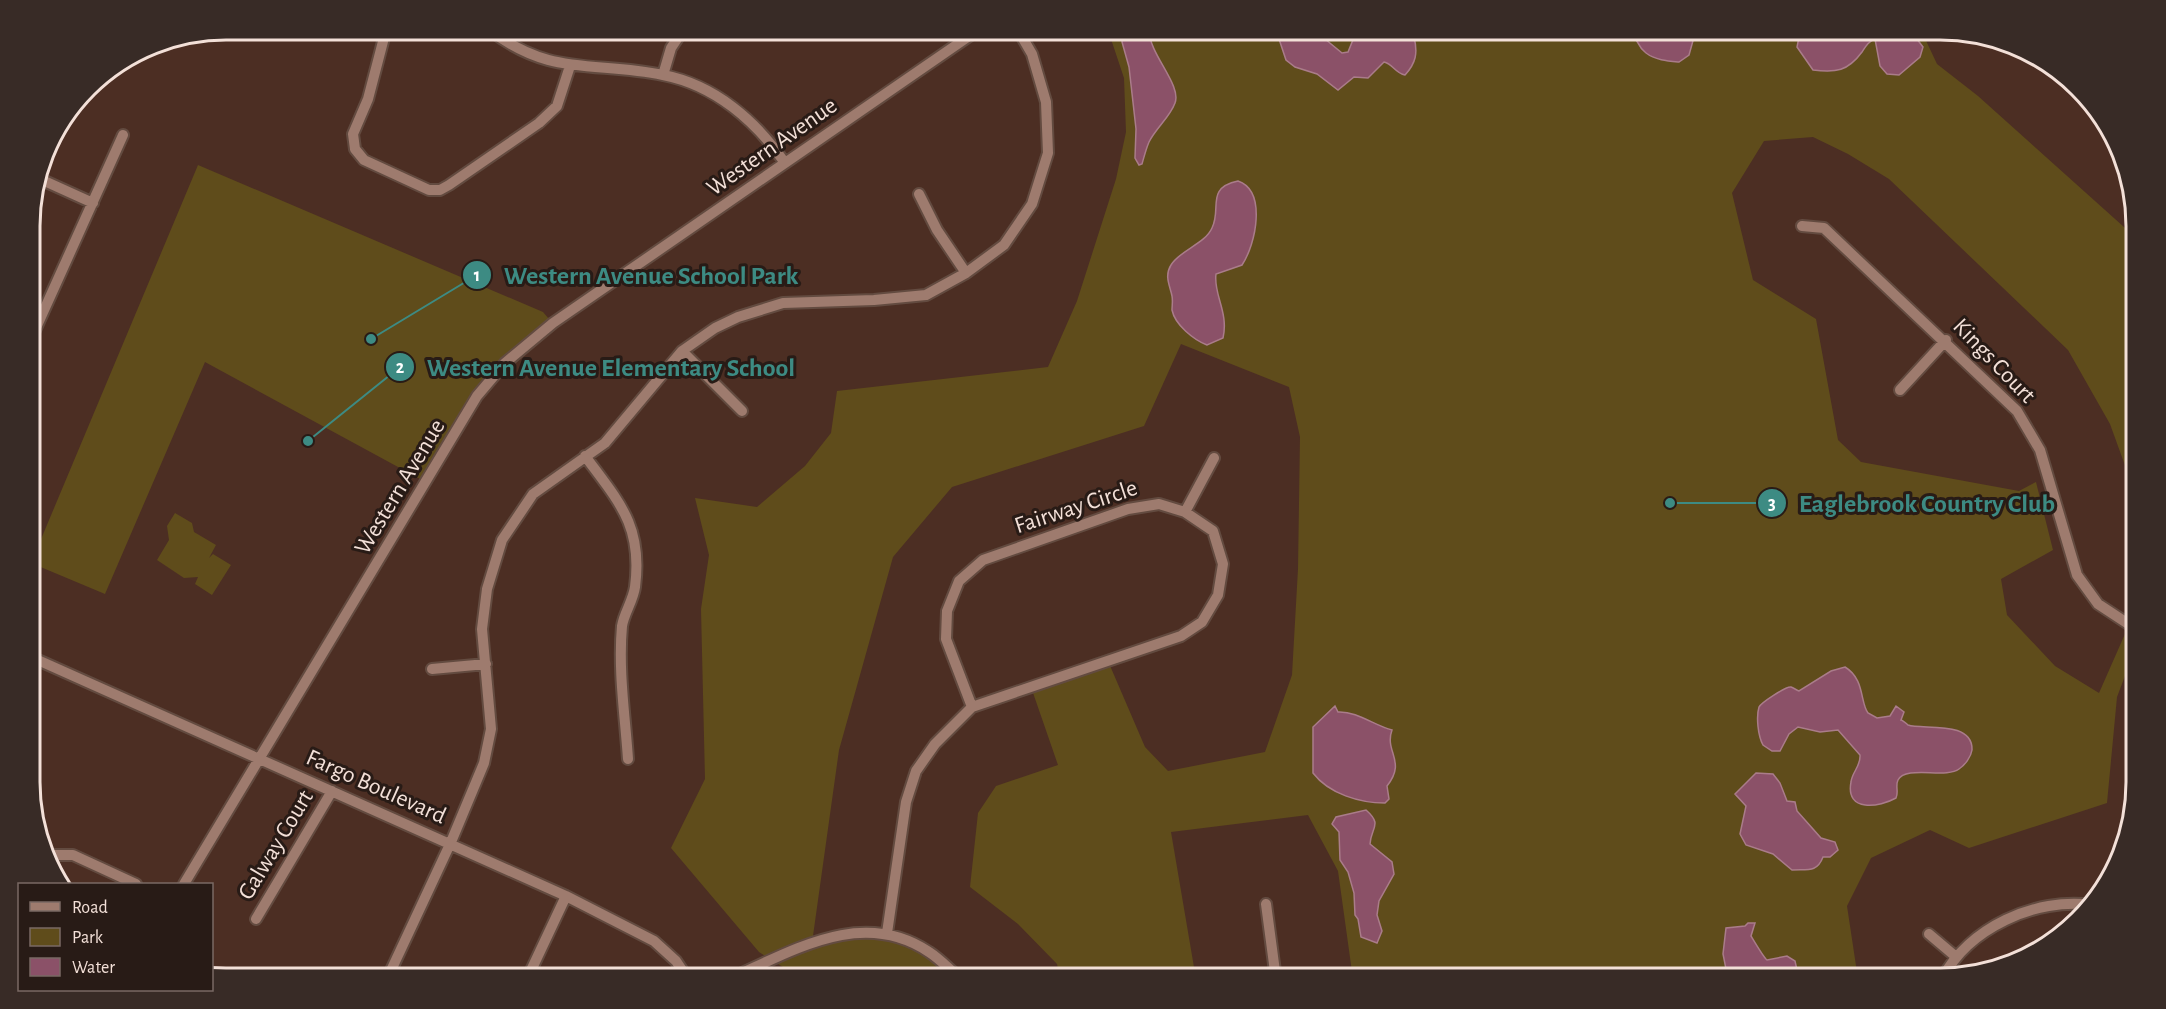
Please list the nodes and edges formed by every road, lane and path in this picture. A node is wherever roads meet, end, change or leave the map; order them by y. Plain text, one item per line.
1 (383, 41) edge
2 (504, 41) edge
3 (676, 41) edge
4 (962, 41) edge
5 (1024, 41) edge
6 (570, 66) junction
7 (663, 75) junction
8 (123, 135) dead end
9 (785, 163) junction
10 (46, 182) edge
11 (919, 194) dead end
12 (93, 203) junction
13 (1802, 226) dead end
14 (966, 273) junction
15 (41, 317) edge
16 (1946, 340) junction
17 (682, 351) junction
18 (1900, 390) dead end
19 (742, 411) dead end
20 (585, 456) junction
21 (1214, 458) dead end
22 (1185, 512) junction
23 (2126, 622) edge
24 (41, 661) edge
25 (486, 664) junction
26 (432, 669) dead end
27 (972, 707) junction
28 (261, 759) junction
29 (628, 759) dead end
30 (332, 791) junction
31 (451, 842) junction
32 (55, 855) edge
33 (132, 883) edge
34 (185, 883) edge
35 (566, 896) junction
36 (1266, 904) dead end
37 (2080, 904) edge
38 (256, 919) dead end
39 (886, 933) junction
40 (1929, 934) dead end
41 (1955, 956) junction
42 (392, 968) edge
43 (532, 968) edge
44 (681, 968) edge
45 (755, 968) edge
46 (948, 968) edge
47 (1275, 968) edge
48 (1948, 968) edge

1 - 6 street
2 - 6 street
3 - 7 street
4 - 9 street, Western Avenue
5 - 14 street
6 - 7 street
7 - 9 street
8 - 12 street
9 - 28 street, Western Avenue
10 - 12 street
11 - 14 street
12 - 15 street
13 - 16 street, Kings Court
14 - 17 street
16 - 18 street
16 - 23 street, Kings Court
17 - 19 street
17 - 20 street
20 - 25 street
20 - 29 street
21 - 22 street
22 - 27 street, Fairway Circle
22 - 27 street, Fairway Circle
24 - 28 street, Fargo Boulevard
25 - 26 street
25 - 31 street
27 - 39 street, Fairway Circle
28 - 30 street, Fargo Boulevard
28 - 34 street, Western Avenue
30 - 31 street, Fargo Boulevard
30 - 38 street, Galway Court
31 - 35 street, Fargo Boulevard
31 - 42 street
32 - 33 street
35 - 43 street
35 - 44 street, Fargo Boulevard
36 - 47 street
37 - 41 street
39 - 45 street
39 - 46 street
40 - 41 street
41 - 48 street

